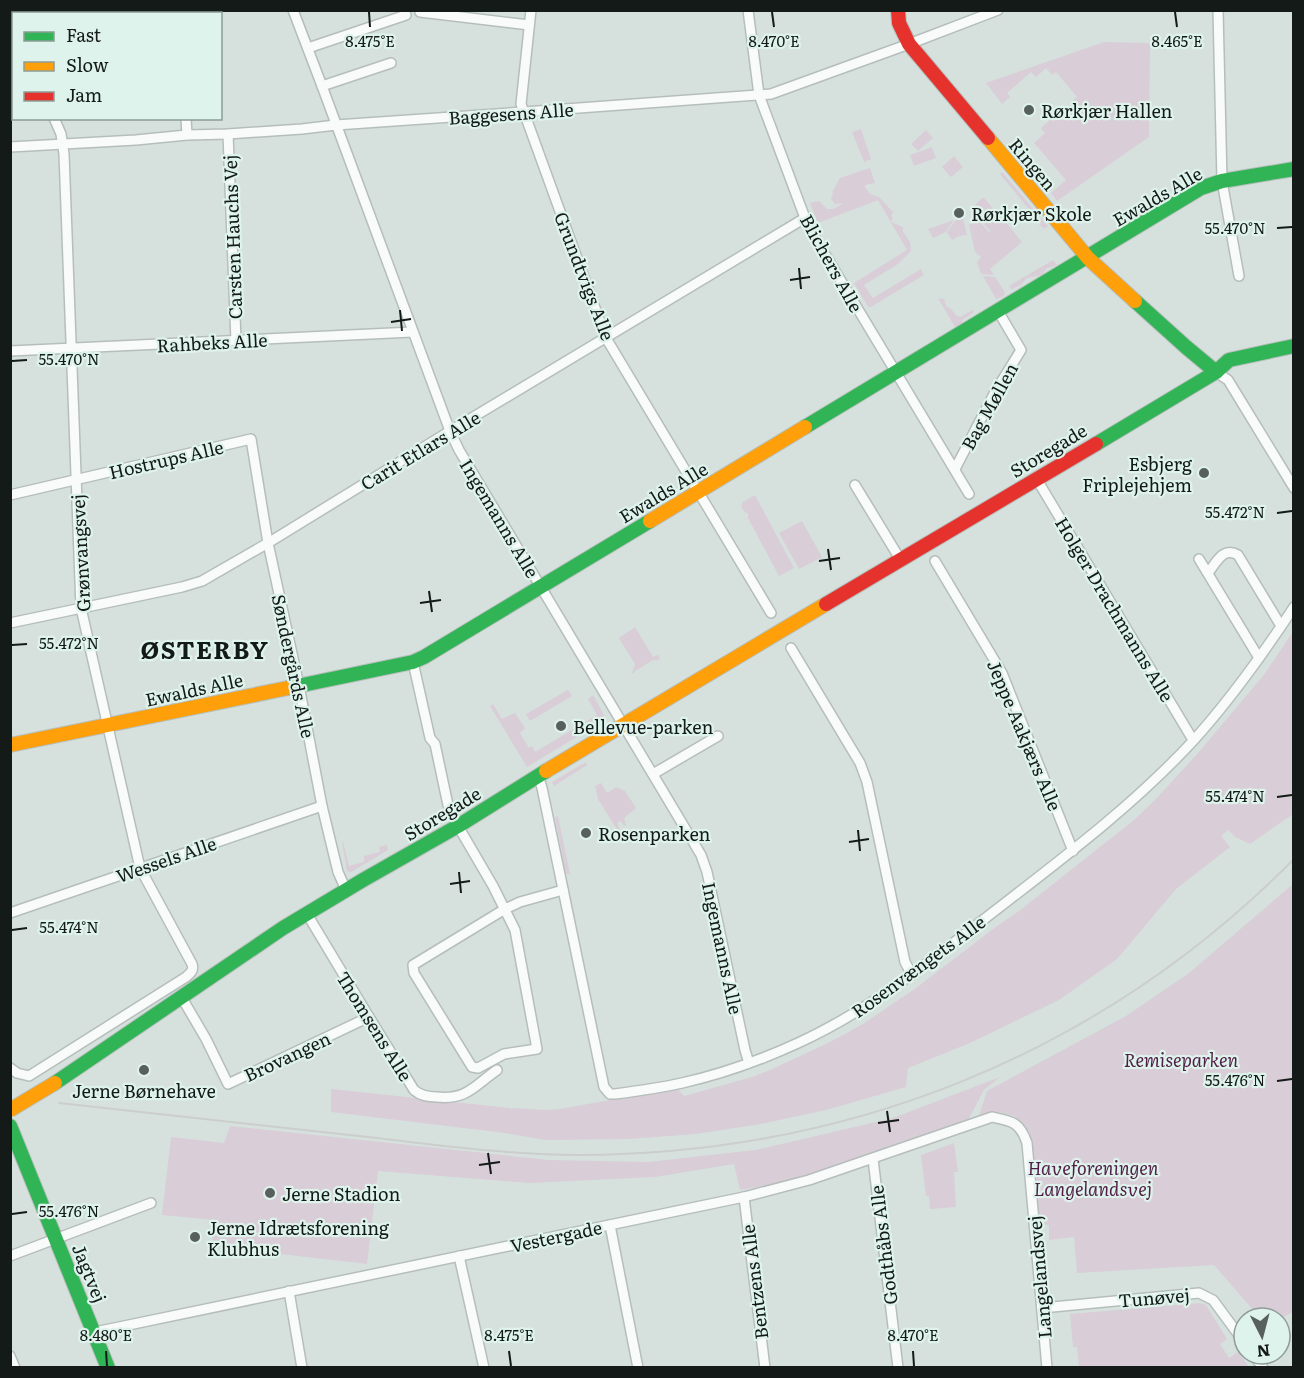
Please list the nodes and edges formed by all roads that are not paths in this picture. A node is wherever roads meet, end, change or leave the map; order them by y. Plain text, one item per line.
1 (293, 10) edge
2 (531, 10) edge
3 (748, 10) edge
4 (898, 10) edge
5 (998, 10) edge
6 (1218, 10) edge
7 (420, 12) dead end
8 (406, 15) dead end
9 (529, 25) junction
10 (909, 44) junction
11 (308, 48) junction
12 (391, 63) dead end
13 (322, 86) junction
14 (759, 95) junction
15 (524, 112) junction
16 (55, 120) edge
17 (186, 120) edge
18 (336, 125) junction
19 (228, 134) junction
20 (187, 135) junction
21 (63, 144) junction
22 (10, 147) edge
23 (1293, 170) edge
24 (1222, 181) junction
25 (805, 218) junction
26 (1088, 258) junction
27 (1239, 276) dead end
28 (998, 312) junction
29 (413, 332) junction
30 (606, 338) junction
31 (236, 340) junction
32 (1293, 346) edge
33 (71, 348) junction
34 (10, 351) edge
35 (1293, 355) edge
36 (1216, 372) junction
37 (896, 374) junction
38 (450, 431) junction
39 (252, 439) joint
40 (955, 469) junction
41 (1036, 478) junction
42 (76, 480) junction
43 (855, 485) dead end
44 (1293, 488) edge
45 (698, 492) junction
46 (969, 494) dead end
47 (10, 495) edge
48 (268, 543) junction
49 (900, 559) junction
50 (1199, 559) dead end
51 (935, 561) dead end
52 (1208, 573) junction
53 (542, 587) junction
54 (1293, 607) edge
55 (81, 608) junction
56 (771, 613) dead end
57 (10, 623) edge
58 (1281, 626) junction
59 (791, 648) dead end
60 (1259, 658) junction
61 (413, 662) junction
62 (299, 686) junction
63 (624, 725) junction
64 (108, 726) junction
65 (718, 736) dead end
66 (1193, 741) junction
67 (10, 745) edge
68 (653, 774) junction
69 (538, 775) junction
70 (447, 805) dead end
71 (322, 806) junction
72 (458, 826) junction
73 (1073, 851) junction
74 (140, 868) junction
75 (346, 890) junction
76 (563, 890) junction
77 (505, 909) junction
78 (10, 913) edge
79 (306, 914) junction
80 (912, 975) junction
81 (182, 998) junction
82 (369, 1017) junction
83 (749, 1063) junction
84 (10, 1068) edge
85 (497, 1070) dead end
86 (10, 1110) edge
87 (1011, 1121) joint
88 (10, 1126) edge
89 (873, 1159) junction
90 (744, 1197) junction
91 (151, 1203) dead end
92 (610, 1225) junction
93 (57, 1238) junction
94 (10, 1256) edge
95 (459, 1256) junction
96 (289, 1291) junction
97 (1042, 1308) junction
98 (1232, 1326) edge
99 (94, 1332) junction
100 (10, 1356) edge
101 (15, 1368) edge
102 (108, 1368) edge
103 (302, 1368) edge
104 (484, 1368) edge
105 (638, 1368) edge
106 (765, 1368) edge
107 (898, 1368) edge
108 (1047, 1368) edge

1 - 11 street, Ingemanns Alle
2 - 9 street, Grundtvigs Alle
3 - 14 street, Blichers Alle
4 - 10 street, Ringen
5 - 10 street, Baggesens Alle
6 - 24 street
7 - 9 street
8 - 11 street
9 - 15 street, Grundtvigs Alle
10 - 14 street, Baggesens Alle
10 - 26 street, Ringen
11 - 13 street, Ingemanns Alle
12 - 13 street
13 - 18 street, Ingemanns Alle
14 - 15 street, Baggesens Alle
14 - 25 street, Blichers Alle
15 - 18 street, Baggesens Alle
15 - 30 street, Grundtvigs Alle
16 - 21 street, Grønvangsvej
17 - 20 street
18 - 19 street, Baggesens Alle
18 - 29 street, Ingemanns Alle
19 - 20 street, Baggesens Alle
19 - 31 street, Carsten Hauchs Vej
20 - 21 street, Baggesens Alle
21 - 22 street, Baggesens Alle
21 - 33 street, Grønvangsvej
23 - 24 street, Ewalds Alle
24 - 26 street, Ewalds Alle
24 - 27 street
25 - 30 street, Carit Etlars Alle
25 - 37 street, Blichers Alle
26 - 28 street, Ewalds Alle
26 - 36 street, Ringen
28 - 37 street, Ewalds Alle
28 - 40 street, Bag Møllen
29 - 31 street, Rahbeks Alle
29 - 38 street, Ingemanns Alle
30 - 38 street, Carit Etlars Alle
30 - 45 street, Grundtvigs Alle
31 - 33 street, Rahbeks Alle
32 - 36 street, Storegade
33 - 34 street, Rahbeks Alle
33 - 42 street, Grønvangsvej
35 - 36 street, Storegade
36 - 41 street, Storegade
36 - 44 street
37 - 40 street, Blichers Alle
37 - 45 street, Ewalds Alle
38 - 48 street, Carit Etlars Alle
38 - 53 street, Ingemanns Alle
39 - 42 street, Hostrups Alle
39 - 48 street, Søndergårds Alle
40 - 46 street, Blichers Alle
41 - 49 street, Storegade
41 - 66 street, Holger Drachmanns Alle
42 - 47 street, Hostrups Alle
42 - 55 street, Grønvangsvej
43 - 49 street
45 - 53 street, Ewalds Alle
45 - 56 street, Grundtvigs Alle
48 - 55 street, Carit Etlars Alle
48 - 62 street, Søndergårds Alle
49 - 63 street, Storegade
50 - 52 street
51 - 73 street, Jeppe Aakjærs Alle
52 - 58 street
52 - 60 street
53 - 61 street, Ewalds Alle
53 - 63 street, Ingemanns Alle
54 - 58 street, Rosenvængets Alle
55 - 57 street, Carit Etlars Alle
55 - 64 street, Grønvangsvej
58 - 60 street, Rosenvængets Alle
59 - 80 street
60 - 66 street, Rosenvængets Alle
61 - 62 street, Ewalds Alle
61 - 70 street
62 - 64 street, Ewalds Alle
62 - 71 street, Søndergårds Alle
63 - 68 street, Ingemanns Alle
63 - 69 street, Storegade
64 - 67 street, Ewalds Alle
64 - 74 street, Grønvangsvej
65 - 68 street
66 - 73 street, Rosenvængets Alle
68 - 83 street, Ingemanns Alle
69 - 72 street, Storegade
69 - 76 street, Rosenvængets Alle
71 - 74 street, Wessels Alle
71 - 75 street, Søndergårds Alle
72 - 75 street, Storegade
72 - 77 street
73 - 80 street, Rosenvængets Alle
74 - 78 street, Wessels Alle
74 - 84 street, Grønvangsvej
75 - 79 street, Storegade
76 - 77 street
76 - 83 street, Rosenvængets Alle
77 - 77 street
79 - 81 street, Storegade
79 - 82 street, Thomsens Alle
80 - 83 street, Rosenvængets Alle
81 - 82 street, Brovangen
81 - 86 street, Storegade, bridge
82 - 85 street, Thomsens Alle
87 - 89 street, Vestergade
87 - 97 street, Langelandsvej
88 - 93 street, Jagtvej
89 - 90 street, Vestergade
89 - 107 street, Godthåbs Alle
90 - 92 street, Vestergade
90 - 106 street, Bentzens Alle
91 - 93 street
92 - 95 street, Vestergade
92 - 105 street
93 - 94 street
93 - 99 street, Jagtvej
95 - 96 street, Vestergade
95 - 104 street
96 - 99 street, Vestergade
96 - 103 street
97 - 98 street, Tunøvej
97 - 108 street, Langelandsvej
99 - 102 street, Jagtvej
100 - 101 street

